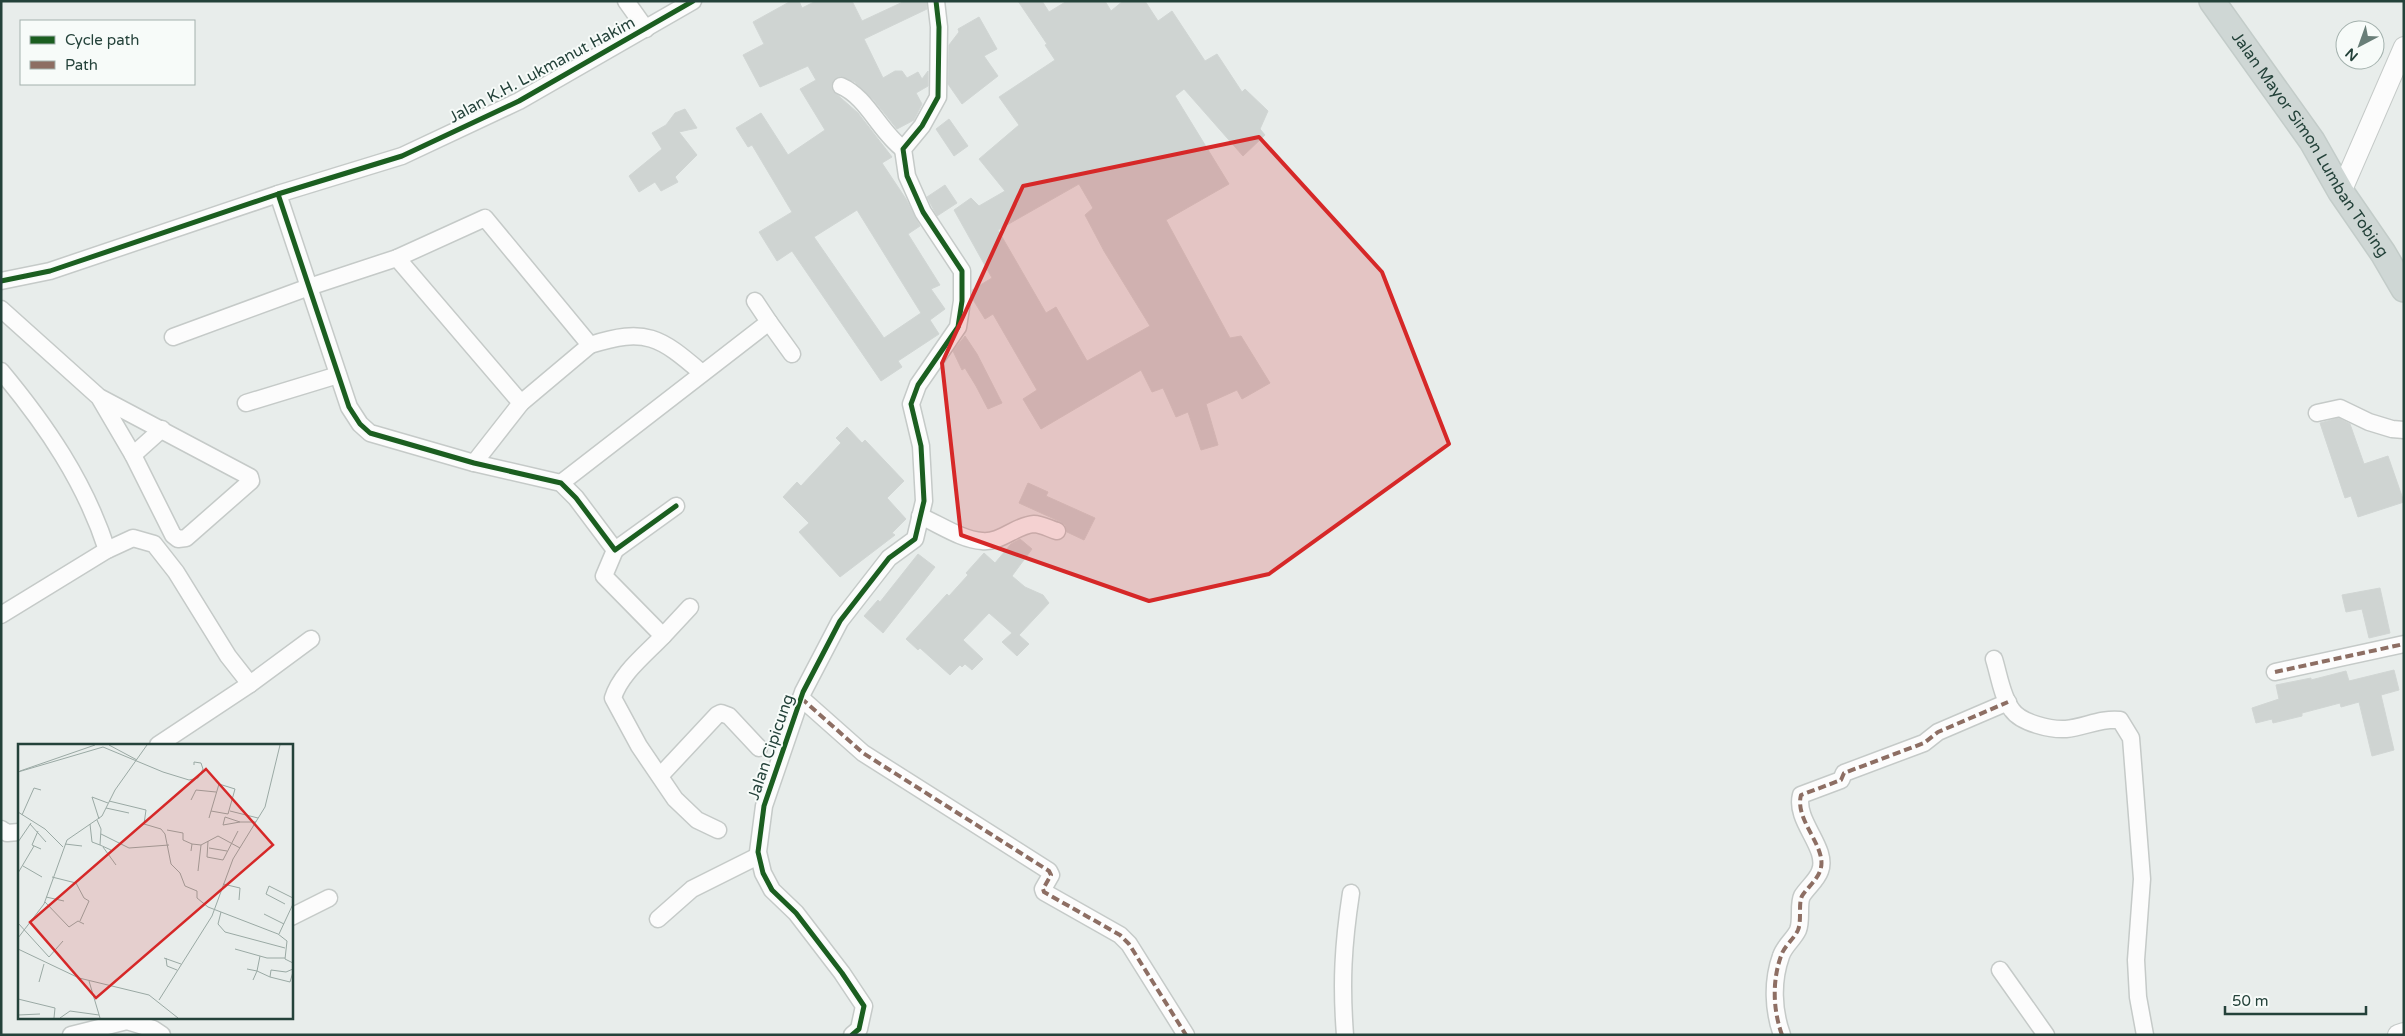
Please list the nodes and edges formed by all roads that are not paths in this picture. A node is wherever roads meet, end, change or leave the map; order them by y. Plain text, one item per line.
1 (626, 1) edge
2 (693, 1) edge
3 (936, 1) edge
4 (2212, 1) edge
5 (646, 29) junction
6 (2404, 47) edge
7 (841, 86) dead end
8 (903, 149) junction
9 (2341, 192) junction
10 (278, 194) junction
11 (398, 258) junction
12 (1, 281) edge
13 (309, 287) junction
14 (2404, 289) edge
15 (755, 301) dead end
16 (1, 309) edge
17 (769, 322) junction
18 (173, 337) dead end
19 (590, 345) junction
20 (792, 354) dead end
21 (1, 370) edge
22 (702, 373) junction
23 (338, 375) junction
24 (99, 397) junction
25 (246, 403) dead end
26 (521, 403) junction
27 (2317, 413) dead end
28 (162, 429) junction
29 (2404, 430) edge
30 (133, 455) junction
31 (474, 463) junction
32 (561, 483) junction
33 (676, 506) dead end
34 (920, 516) junction
35 (1057, 531) dead end
36 (107, 550) junction
37 (615, 550) junction
38 (690, 607) dead end
39 (1, 615) edge
40 (663, 636) junction
41 (311, 640) dead end
42 (2404, 644) edge
43 (1994, 659) dead end
44 (2275, 672) dead end
45 (250, 684) junction
46 (801, 698) junction
47 (2008, 702) junction
48 (160, 744) edge
49 (759, 748) dead end
50 (660, 776) junction
51 (1, 829) edge
52 (718, 830) dead end
53 (18, 832) edge
54 (758, 854) junction
55 (1351, 893) dead end
56 (329, 898) dead end
57 (292, 916) edge
58 (658, 919) dead end
59 (2000, 970) dead end
60 (2404, 1033) edge
61 (71, 1035) edge
62 (162, 1035) edge
63 (852, 1035) edge
64 (1186, 1035) edge
65 (1345, 1035) edge
66 (1782, 1035) edge
67 (2046, 1035) edge
68 (2145, 1035) edge
69 (2398, 1035) edge

1 - 5 street
2 - 5 street, Jalan K.H. Lukmanut Hakim
3 - 8 street
4 - 9 main road, Jalan Mayor Simon Lumban Tobing
5 - 10 street, Jalan K.H. Lukmanut Hakim
6 - 9 street
7 - 8 street
8 - 34 street, Jalan Cipicung
9 - 14 main road, Jalan Mayor Simon Lumban Tobing
10 - 12 street, Jalan K.H. Lukmanut Hakim
10 - 13 street
11 - 13 street
11 - 19 street
11 - 26 street
13 - 18 street
13 - 23 street
15 - 17 street
16 - 24 street
17 - 20 street
17 - 22 street
19 - 22 street
19 - 26 street
21 - 36 street
22 - 32 street
23 - 25 street
23 - 31 street
24 - 28 street
24 - 30 street
26 - 31 street
27 - 29 street
28 - 30 street
28 - 30 street
31 - 32 street
32 - 37 street
33 - 37 street
34 - 35 street
34 - 46 street, Jalan Cipicung
36 - 39 street
36 - 45 street
37 - 40 street
38 - 40 street
40 - 50 street
41 - 45 street
42 - 44 street
43 - 47 street
45 - 48 street
46 - 54 street, Jalan Cipicung
46 - 64 street
47 - 66 street
47 - 68 street
49 - 50 street
50 - 52 street
51 - 53 street
54 - 58 street
54 - 63 street, Jalan Cipicung
55 - 65 street
56 - 57 street
59 - 67 street
60 - 69 street
61 - 62 street

